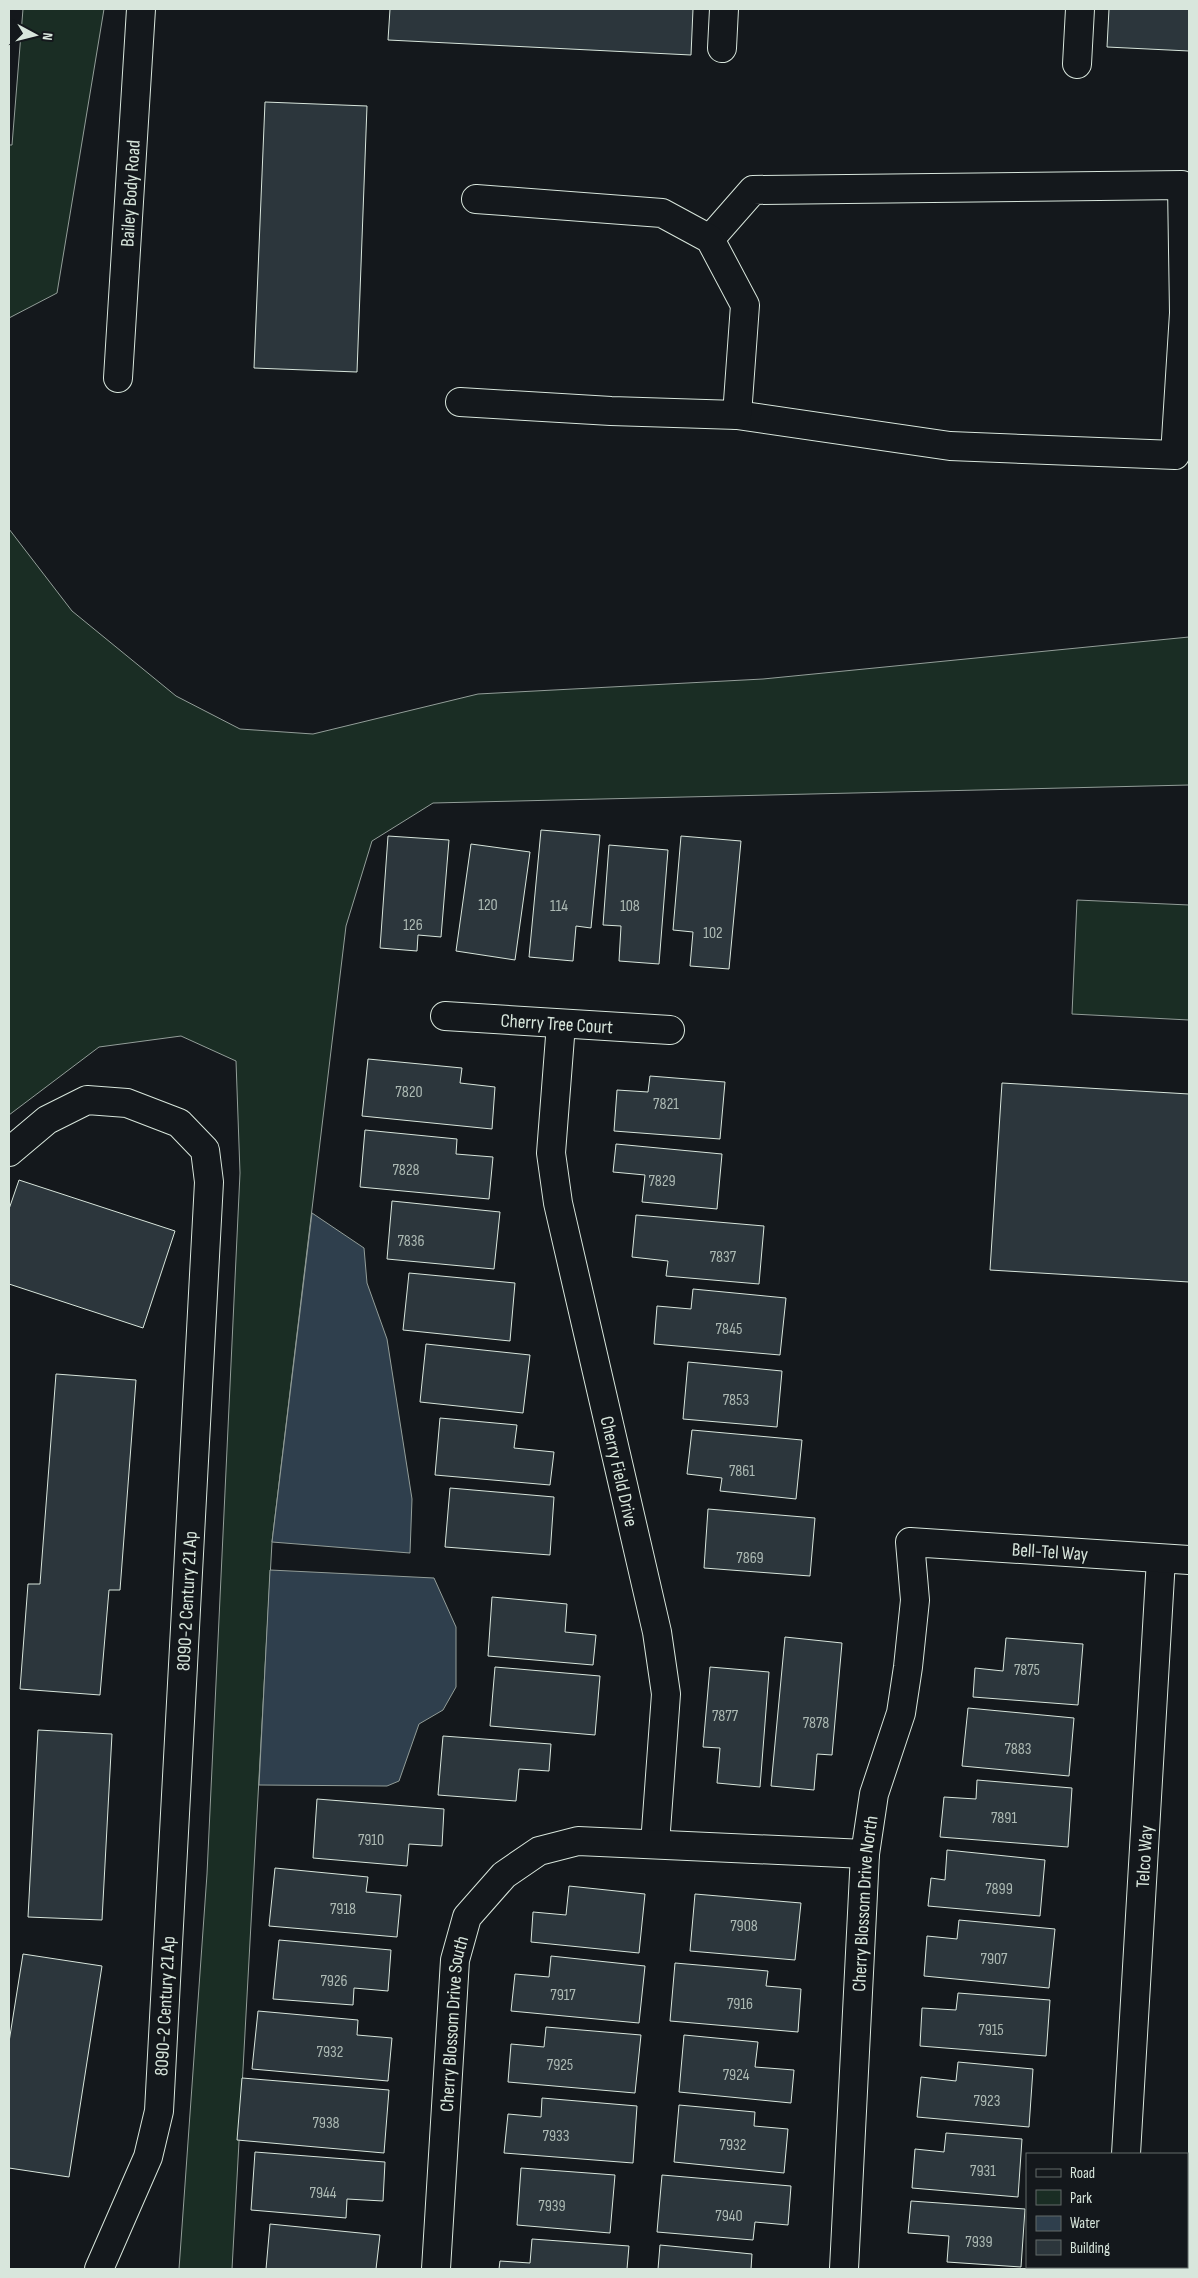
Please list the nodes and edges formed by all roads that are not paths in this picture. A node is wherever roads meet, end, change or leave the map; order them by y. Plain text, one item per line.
1 (141, 9) edge
2 (724, 9) edge
3 (1080, 9) edge
4 (722, 48) dead end
5 (1077, 64) dead end
6 (476, 199) dead end
7 (710, 239) junction
8 (118, 378) dead end
9 (460, 402) dead end
10 (737, 415) junction
11 (444, 1016) dead end
12 (561, 1024) junction
13 (670, 1030) dead end
14 (9, 1152) edge
15 (910, 1542) joint
16 (1161, 1559) junction
17 (1189, 1560) edge
18 (655, 1844) junction
19 (865, 1854) junction
20 (1126, 2153) edge
21 (98, 2269) edge
22 (436, 2269) edge
23 (844, 2269) edge

1 - 8 street, Bailey Body Road
2 - 4 street
3 - 5 street
6 - 7 street
7 - 10 street
7 - 10 street
9 - 10 street
11 - 12 street, Cherry Tree Court
12 - 13 street, Cherry Tree Court
12 - 18 street, Cherry Field Drive
14 - 21 street, 8090-2 Century 21 Ap
15 - 16 street, Bell-Tel Way
15 - 19 street, Cherry Blossom Drive North
16 - 17 street, Bell-Tel Way
16 - 20 street, Telco Way
18 - 19 street
18 - 22 street, Cherry Blossom Drive South
19 - 23 street, Cherry Blossom Drive North

